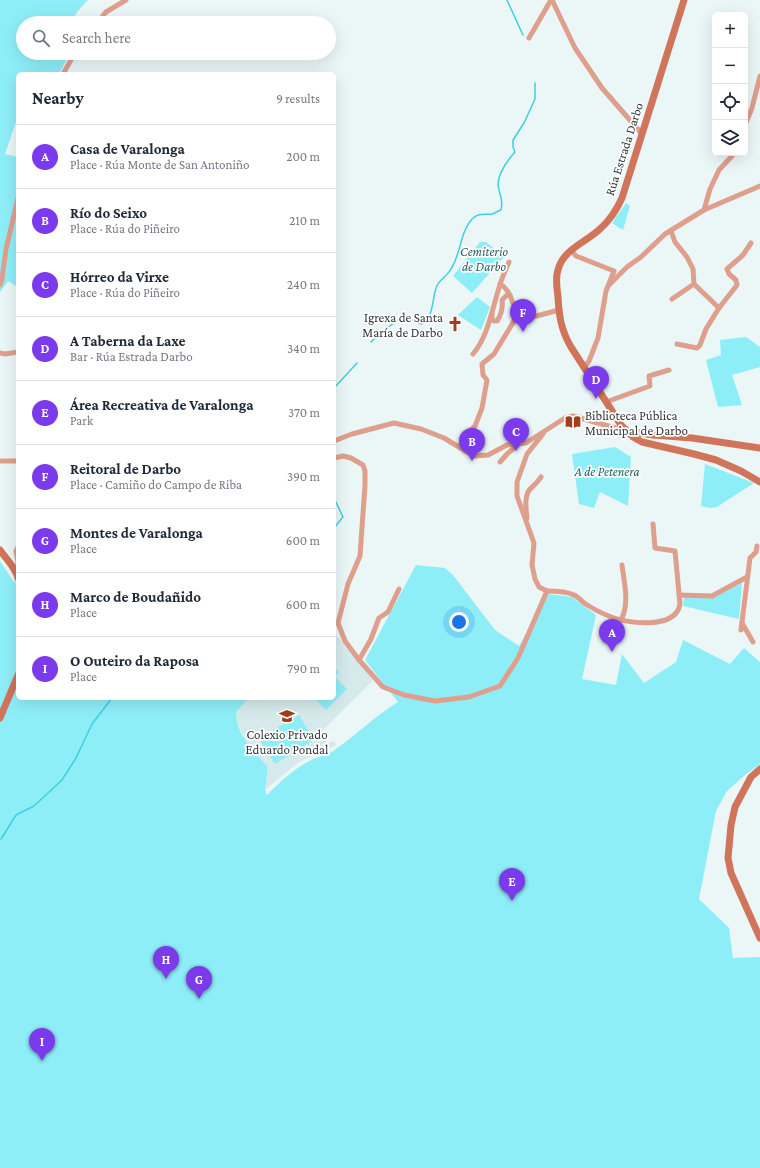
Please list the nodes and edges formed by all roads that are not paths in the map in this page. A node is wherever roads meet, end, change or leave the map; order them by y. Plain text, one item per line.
1 (126, 0) edge
2 (552, 0) edge
3 (684, 0) edge
4 (103, 16) edge
5 (529, 38) dead end
6 (71, 60) edge
7 (64, 72) edge
8 (760, 76) edge
9 (747, 120) edge
10 (642, 134) junction
11 (732, 156) edge
12 (760, 186) edge
13 (16, 206) edge
14 (704, 210) junction
15 (671, 231) junction
16 (751, 243) dead end
17 (571, 250) junction
18 (509, 262) dead end
19 (500, 284) junction
20 (694, 284) junction
21 (0, 285) edge
22 (609, 285) junction
23 (510, 295) junction
24 (672, 299) dead end
25 (493, 307) junction
26 (719, 308) junction
27 (559, 310) junction
28 (517, 316) junction
29 (677, 344) dead end
30 (16, 352) edge
31 (0, 353) edge
32 (473, 354) dead end
33 (584, 368) junction
34 (669, 370) dead end
35 (606, 402) junction
36 (621, 424) junction
37 (612, 428) junction
38 (546, 430) junction
39 (626, 431) junction
40 (336, 440) edge
41 (520, 444) junction
42 (760, 448) edge
43 (468, 452) junction
44 (336, 458) edge
45 (0, 461) edge
46 (16, 461) edge
47 (500, 462) dead end
48 (541, 477) dead end
49 (760, 482) edge
50 (653, 524) dead end
51 (528, 525) junction
52 (757, 546) dead end
53 (0, 550) edge
54 (622, 565) dead end
55 (16, 573) edge
56 (747, 577) junction
57 (399, 589) dead end
58 (547, 591) junction
59 (679, 595) junction
60 (621, 620) junction
61 (742, 623) junction
62 (741, 630) dead end
63 (753, 642) dead end
64 (359, 660) junction
65 (16, 680) edge
66 (0, 718) edge
67 (760, 769) edge
68 (760, 938) edge

1 - 4 street
2 - 5 street
2 - 10 street
3 - 10 main road, Rúa Estrada Darbo
6 - 7 street
8 - 9 street
10 - 17 main road, Rúa Estrada Darbo
11 - 14 street
12 - 14 street
13 - 21 street
14 - 15 street
15 - 20 street
15 - 22 street
16 - 26 street
17 - 22 street
17 - 27 main road, Rúa Estrada Darbo
18 - 19 street
19 - 23 street
19 - 25 street
20 - 24 street
20 - 26 street
22 - 33 street
23 - 25 street
23 - 28 street
25 - 32 street
26 - 29 street
27 - 28 street
27 - 33 main road, Rúa Estrada Darbo
28 - 43 street
30 - 31 street
33 - 35 main road, Rúa Estrada Darbo
34 - 35 street
35 - 36 main road, Rúa Estrada Darbo
36 - 37 street
36 - 39 main road, Rúa Estrada Darbo
37 - 38 street
37 - 39 street
38 - 41 street
38 - 51 street
39 - 42 main road
39 - 49 main road, Rúa Estrada Darbo
40 - 43 street
41 - 43 street
41 - 47 street
44 - 64 street
45 - 46 street
48 - 51 street
50 - 59 street
51 - 58 street
52 - 56 street
53 - 55 main road
54 - 60 street
56 - 59 street
56 - 61 street
57 - 64 street
58 - 60 street
58 - 64 street
59 - 60 street
61 - 62 street
61 - 63 street
65 - 66 main road
67 - 68 main road

